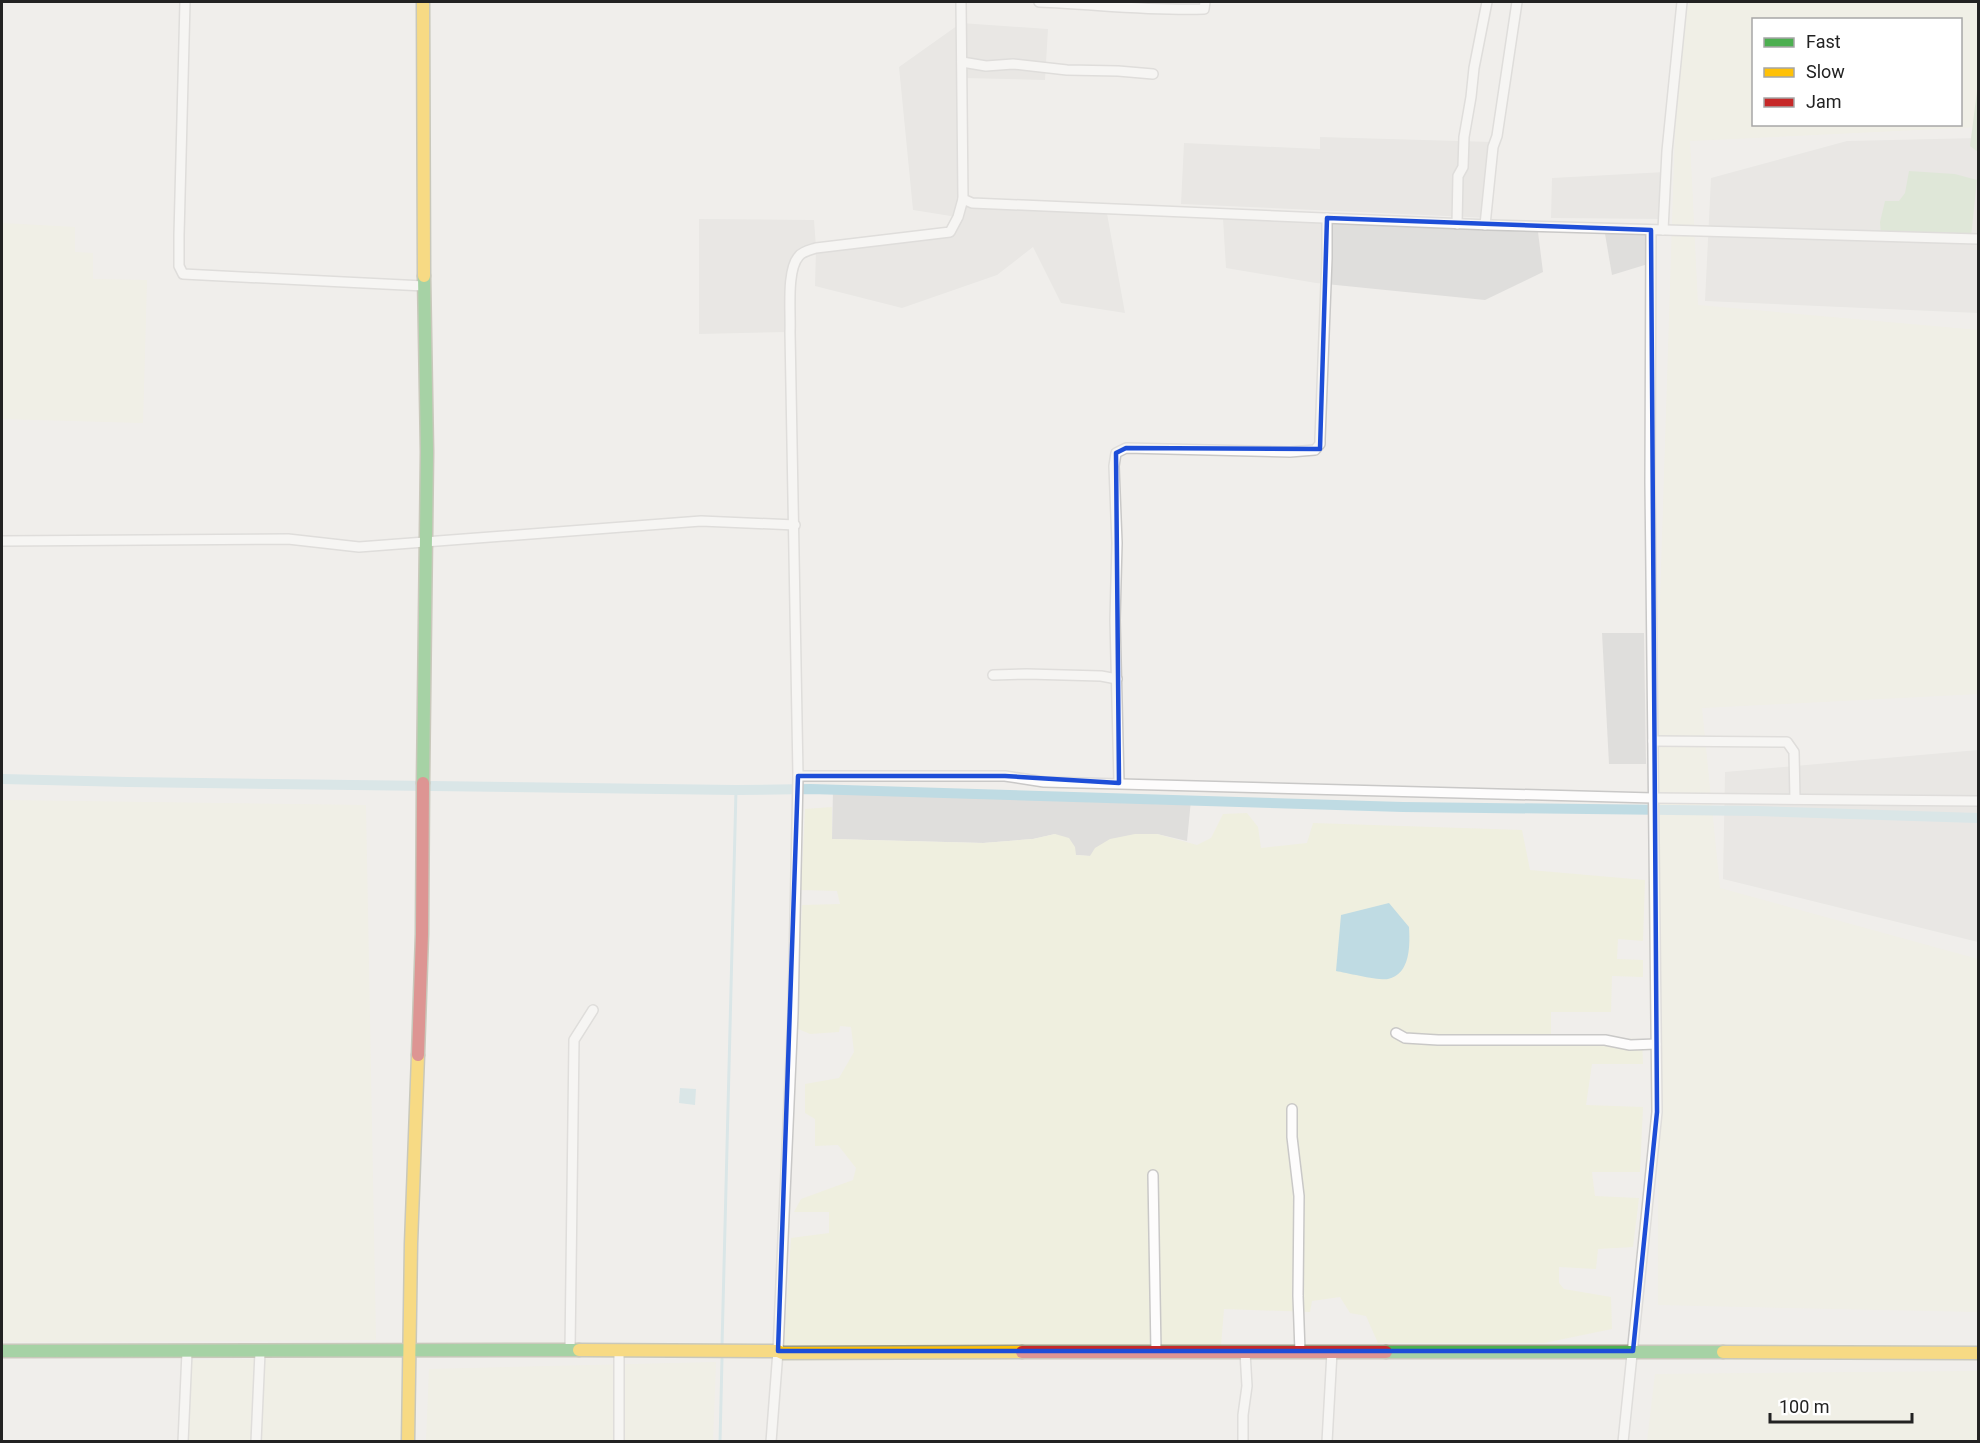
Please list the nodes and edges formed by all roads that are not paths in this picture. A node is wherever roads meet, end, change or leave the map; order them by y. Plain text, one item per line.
1 (185, 2) edge
2 (423, 2) edge
3 (961, 2) edge
4 (1039, 2) edge
5 (1052, 2) edge
6 (1205, 2) edge
7 (1487, 2) edge
8 (1517, 2) edge
9 (1682, 2) edge
10 (962, 62) junction
11 (1153, 74) dead end
12 (963, 199) junction
13 (1327, 218) junction
14 (1457, 224) junction
15 (1485, 225) junction
16 (1651, 230) junction
17 (1663, 230) junction
18 (1978, 239) edge
19 (424, 286) junction
20 (795, 525) junction
21 (2, 541) edge
22 (425, 543) junction
23 (993, 675) dead end
24 (1117, 679) junction
25 (1653, 741) junction
26 (798, 780) junction
27 (1119, 783) junction
28 (1653, 798) junction
29 (1795, 799) junction
30 (1978, 801) edge
31 (593, 1010) dead end
32 (1396, 1033) dead end
33 (1656, 1044) junction
34 (1292, 1109) dead end
35 (1153, 1175) dead end
36 (570, 1350) junction
37 (620, 1350) junction
38 (2, 1351) edge
39 (409, 1351) junction
40 (778, 1351) junction
41 (1632, 1351) junction
42 (187, 1352) junction
43 (260, 1352) junction
44 (1156, 1352) junction
45 (1245, 1352) junction
46 (1300, 1352) junction
47 (1332, 1352) junction
48 (1978, 1353) edge
49 (183, 1442) edge
50 (256, 1442) edge
51 (408, 1442) edge
52 (619, 1442) edge
53 (771, 1442) edge
54 (1243, 1442) edge
55 (1327, 1442) edge
56 (1623, 1442) edge

1 - 19 street
2 - 19 street
3 - 10 street
4 - 5 street
5 - 6 street
7 - 14 street
8 - 15 street
9 - 17 street
10 - 11 street
10 - 12 street
12 - 13 street
12 - 20 street
13 - 14 street
13 - 24 street
14 - 15 street
15 - 16 street
16 - 17 street
16 - 25 street
17 - 18 street
19 - 22 street
20 - 22 street
20 - 26 street
21 - 22 street
22 - 39 street
23 - 24 street
24 - 27 street
25 - 28 street
25 - 29 street
26 - 27 street
26 - 40 street
27 - 28 street
28 - 29 street
28 - 33 street
29 - 30 street
31 - 36 street
32 - 33 street
33 - 41 street
34 - 46 street
35 - 44 street
36 - 37 street
36 - 39 street
37 - 40 street
37 - 52 street
38 - 42 street
39 - 43 street
39 - 51 street
40 - 44 street
40 - 53 street
41 - 47 street
41 - 48 street
41 - 56 street
42 - 43 street
42 - 49 street
43 - 50 street
44 - 45 street
45 - 46 street
45 - 54 street
46 - 47 street
47 - 55 street

